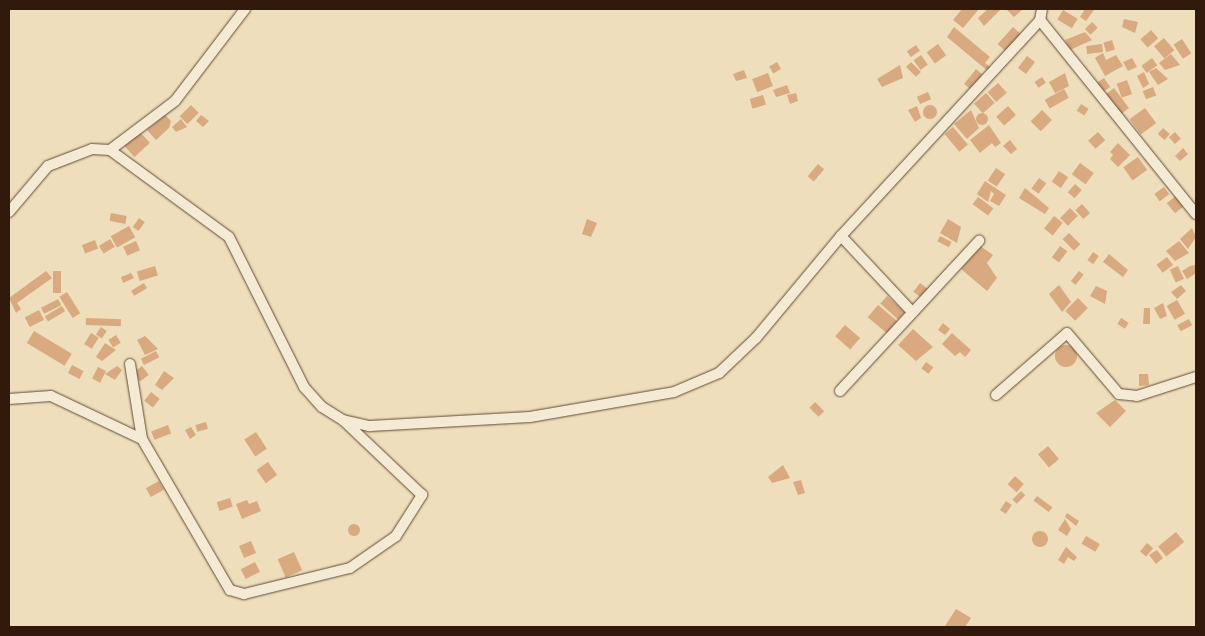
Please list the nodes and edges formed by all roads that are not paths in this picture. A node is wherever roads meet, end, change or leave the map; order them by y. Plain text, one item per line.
1 (245, 9) edge
2 (1042, 9) edge
3 (1040, 20) junction
4 (110, 150) junction
5 (9, 212) edge
6 (1196, 214) edge
7 (841, 236) junction
8 (979, 241) dead end
9 (912, 312) junction
10 (130, 364) dead end
11 (1196, 377) edge
12 (840, 391) dead end
13 (996, 395) dead end
14 (9, 399) edge
15 (343, 420) junction
16 (142, 439) junction

1 - 4 street
2 - 3 street
3 - 6 street
3 - 7 street
4 - 5 street
4 - 15 street
7 - 9 street
7 - 15 street
8 - 9 street
9 - 12 street
10 - 16 street
11 - 13 street
14 - 16 street
15 - 16 street

